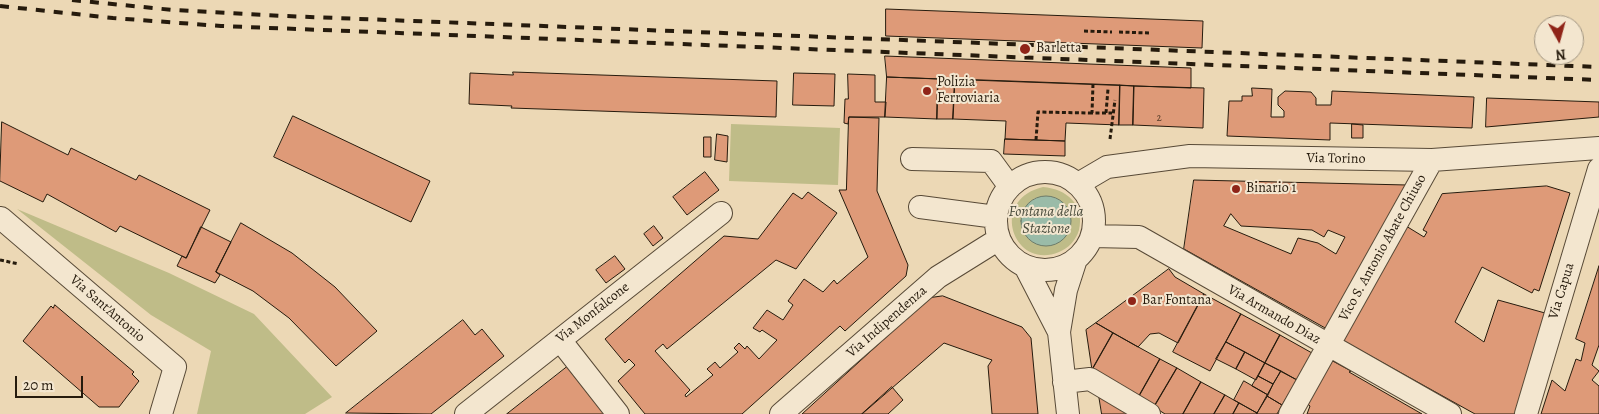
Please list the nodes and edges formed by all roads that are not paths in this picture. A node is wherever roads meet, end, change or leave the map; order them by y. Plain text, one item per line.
1 (1599, 148) edge
2 (912, 159) dead end
3 (1432, 160) junction
4 (1599, 169) edge
5 (1078, 184) junction
6 (1010, 187) junction
7 (920, 207) dead end
8 (721, 213) dead end
9 (996, 217) junction
10 (1, 218) edge
11 (1092, 236) junction
12 (999, 239) junction
13 (1076, 260) junction
14 (1025, 266) junction
15 (1059, 332) junction
16 (560, 340) junction
17 (1329, 346) junction
18 (1064, 382) junction
19 (161, 414) edge
20 (466, 414) edge
21 (618, 414) edge
22 (781, 414) edge
23 (1068, 414) edge
24 (1149, 414) edge
25 (1290, 414) edge
26 (1450, 414) edge
27 (1526, 414) edge

1 - 3 street, Via Torino
2 - 6 street
3 - 5 street, Via Torino
3 - 17 street, Vico S. Antonio Abate Chiuso
4 - 27 street, Via Capua
5 - 6 street
5 - 11 street
6 - 9 street
7 - 9 street
8 - 16 street, Via Monfalcone
9 - 12 street
10 - 19 street, Via Sant'Antonio
11 - 13 street
11 - 17 street, Via Armando Diaz
12 - 14 street
12 - 22 street, Via Indipendenza
13 - 14 street
13 - 15 street
14 - 15 street
15 - 18 street
16 - 20 street, Via Monfalcone
16 - 21 street
17 - 25 street, Vico S. Antonio Abate Chiuso
17 - 26 street, Via Armando Diaz
18 - 23 street
18 - 24 street

